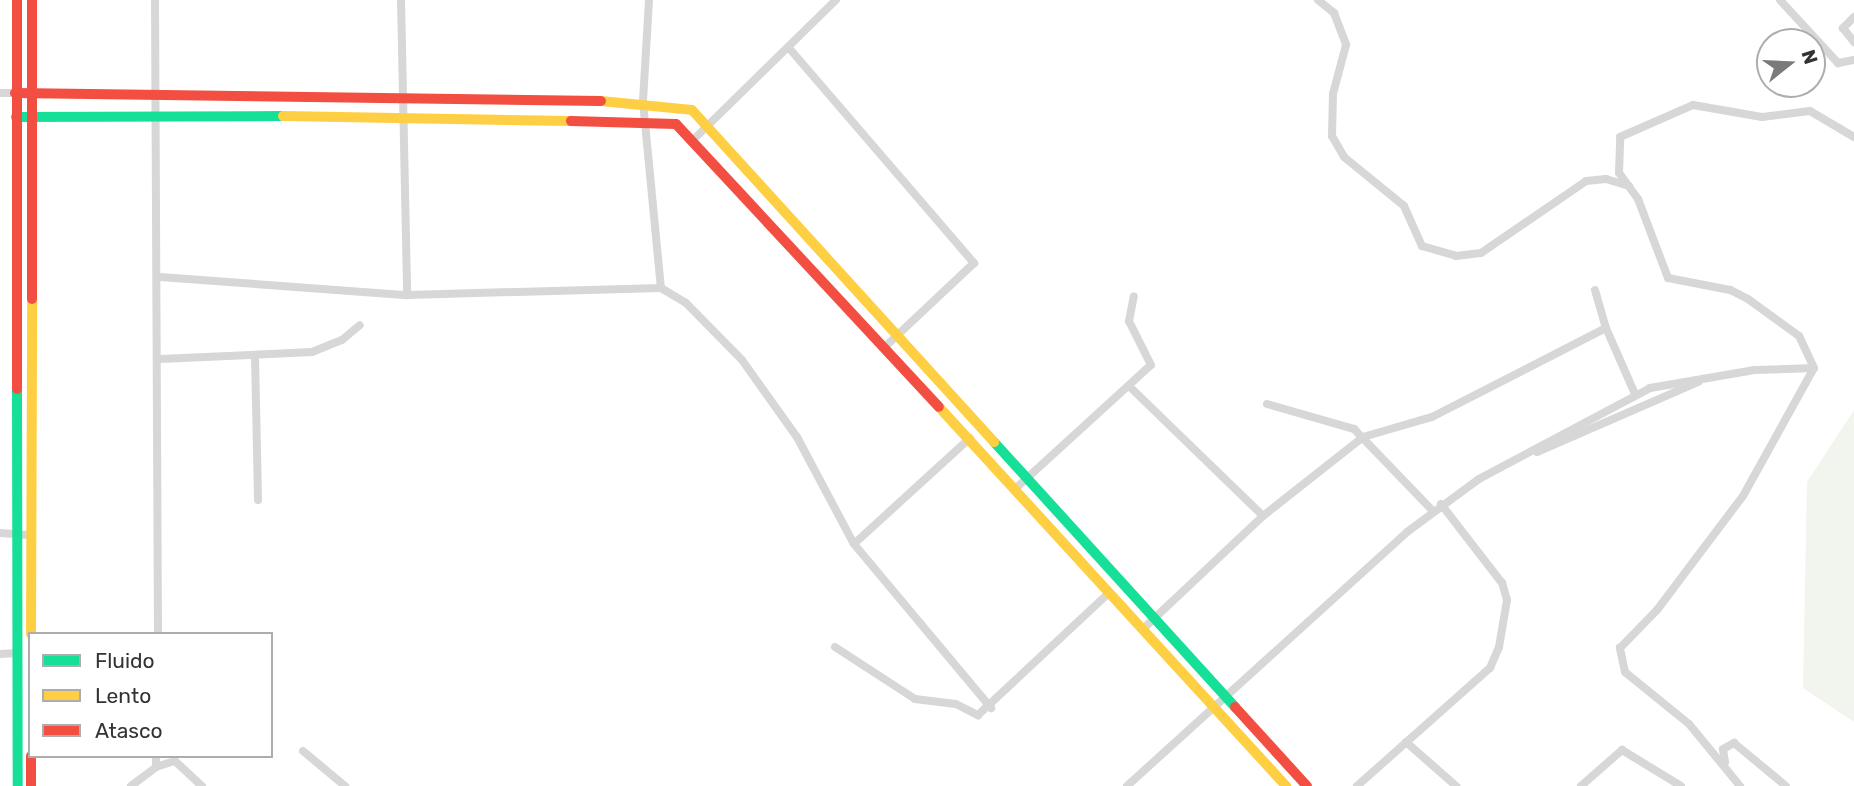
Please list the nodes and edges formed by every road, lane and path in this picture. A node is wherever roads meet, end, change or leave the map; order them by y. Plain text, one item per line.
1 (17, 0) edge
2 (32, 0) edge
3 (155, 0) edge
4 (401, 0) edge
5 (649, 0) edge
6 (836, 0) edge
7 (1318, 0) edge
8 (1780, 0) edge
9 (1854, 17) edge
10 (1854, 42) edge
11 (789, 48) junction
12 (1854, 60) edge
13 (0, 93) edge
14 (15, 93) junction
15 (32, 94) junction
16 (155, 97) junction
17 (403, 100) junction
18 (643, 102) junction
19 (404, 115) junction
20 (16, 117) junction
21 (31, 117) junction
22 (154, 117) junction
23 (647, 120) junction
24 (706, 127) junction
25 (1854, 138) edge
26 (695, 139) junction
27 (1629, 186) junction
28 (160, 277) junction
29 (661, 288) junction
30 (1595, 290) dead end
31 (407, 295) junction
32 (1134, 296) dead end
33 (360, 325) dead end
34 (1606, 328) junction
35 (896, 336) junction
36 (885, 347) junction
37 (255, 356) junction
38 (160, 359) junction
39 (1814, 368) junction
40 (1709, 377) junction
41 (1130, 387) junction
42 (1635, 394) junction
43 (1267, 404) dead end
44 (1363, 437) junction
45 (970, 438) junction
46 (1499, 468) junction
47 (1027, 478) junction
48 (1015, 489) junction
49 (258, 500) dead end
50 (1441, 504) junction
51 (1432, 510) junction
52 (1263, 516) junction
53 (0, 533) edge
54 (15, 534) junction
55 (31, 535) junction
56 (855, 544) junction
57 (1109, 593) junction
58 (1154, 619) junction
59 (1143, 629) junction
60 (31, 632) edge
61 (158, 632) edge
62 (835, 647) dead end
63 (17, 653) junction
64 (0, 654) edge
65 (1224, 695) junction
66 (1213, 706) junction
67 (991, 708) junction
68 (1406, 742) junction
69 (303, 751) dead end
70 (31, 758) edge
71 (156, 758) edge
72 (156, 767) junction
73 (1727, 768) junction
74 (1583, 785) edge
75 (18, 786) edge
76 (31, 786) edge
77 (131, 786) edge
78 (202, 786) edge
79 (345, 786) edge
80 (1127, 786) edge
81 (1286, 786) edge
82 (1307, 786) edge
83 (1357, 786) edge
84 (1456, 786) edge
85 (1681, 786) edge
86 (1740, 786) edge
87 (1786, 786) edge

1 - 14 street
2 - 15 street
3 - 16 street
4 - 17 street
5 - 18 street
6 - 11 street
7 - 27 street
8 - 12 street
9 - 10 street
11 - 24 street
11 - 35 street
13 - 14 street
14 - 15 street
14 - 20 street
15 - 16 street
15 - 21 street
16 - 17 street
16 - 22 street
17 - 18 street
17 - 19 street
18 - 23 street
18 - 24 street
19 - 22 street
19 - 23 street
19 - 31 street
20 - 21 street
20 - 54 street
21 - 22 street
21 - 55 street
22 - 28 street
23 - 26 street
23 - 29 street
24 - 26 street
24 - 35 street
25 - 27 street
26 - 36 street
27 - 39 street
28 - 31 street
28 - 38 street
29 - 31 street
29 - 56 street
30 - 34 street
32 - 41 street
33 - 37 street
34 - 42 street
34 - 44 street
35 - 36 street
35 - 47 street
36 - 45 street
37 - 38 street
37 - 49 street
38 - 61 street
39 - 40 street
39 - 73 street
40 - 42 street
40 - 46 street
41 - 47 street
41 - 52 street
42 - 46 street
43 - 44 street
44 - 51 street
44 - 52 street
45 - 48 street
45 - 56 street
46 - 50 street
47 - 48 street
47 - 58 street
48 - 57 street
50 - 51 street
50 - 68 street
51 - 65 street
52 - 58 street
53 - 54 street
54 - 55 street
54 - 63 street
55 - 60 street
56 - 67 street
57 - 59 street
57 - 67 street
58 - 59 street
58 - 65 street
59 - 66 street
62 - 67 street
63 - 64 street
63 - 75 street
65 - 66 street
65 - 82 street
66 - 80 street
66 - 81 street
68 - 83 street
68 - 84 street
69 - 79 street
70 - 76 street
71 - 72 street
72 - 77 street
72 - 78 street
73 - 86 street
73 - 87 street
74 - 85 street

